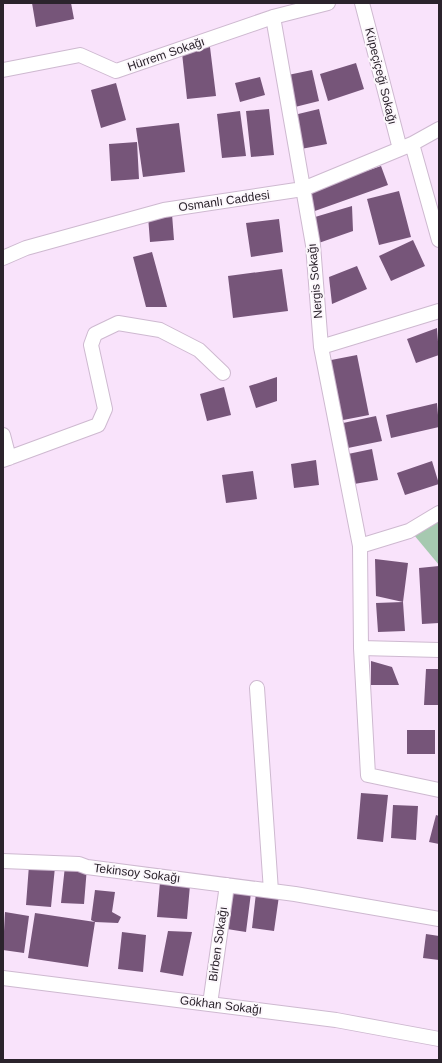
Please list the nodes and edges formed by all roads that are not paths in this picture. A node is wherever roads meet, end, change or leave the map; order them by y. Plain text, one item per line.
1 (328, 3) edge
2 (362, 3) edge
3 (274, 17) junction
4 (3, 70) edge
5 (439, 129) edge
6 (406, 147) junction
7 (303, 189) junction
8 (439, 240) edge
9 (3, 258) edge
10 (439, 311) edge
11 (321, 347) junction
12 (223, 373) dead end
13 (3, 435) edge
14 (6, 459) edge
15 (439, 513) edge
16 (360, 546) junction
17 (362, 648) junction
18 (439, 650) edge
19 (257, 688) dead end
20 (439, 790) edge
21 (3, 861) edge
22 (226, 884) junction
23 (271, 891) junction
24 (439, 919) edge
25 (3, 978) edge
26 (210, 1004) junction
27 (439, 1039) edge

1 - 3 street, Hürrem Sokağı
2 - 6 street, Küpeçiçeği Sokağı
3 - 4 street, Hürrem Sokağı
3 - 7 street, Nergis Sokağı
5 - 6 street, Osmanlı Caddesi
6 - 7 street, Osmanlı Caddesi
6 - 8 street, Küpeçiçeği Sokağı
7 - 9 street, Osmanlı Caddesi
7 - 11 street, Nergis Sokağı
10 - 11 street
11 - 16 street, Nergis Sokağı
12 - 14 street
13 - 14 street
15 - 16 street
16 - 17 street, Nergis Sokağı
17 - 18 street
17 - 20 street, Nergis Sokağı
19 - 23 street
21 - 22 street, Tekinsoy Sokağı
22 - 23 street, Tekinsoy Sokağı
22 - 26 street, Birben Sokağı
23 - 24 street, Tekinsoy Sokağı
25 - 26 street, Gökhan Sokağı
26 - 27 street, Gökhan Sokağı

